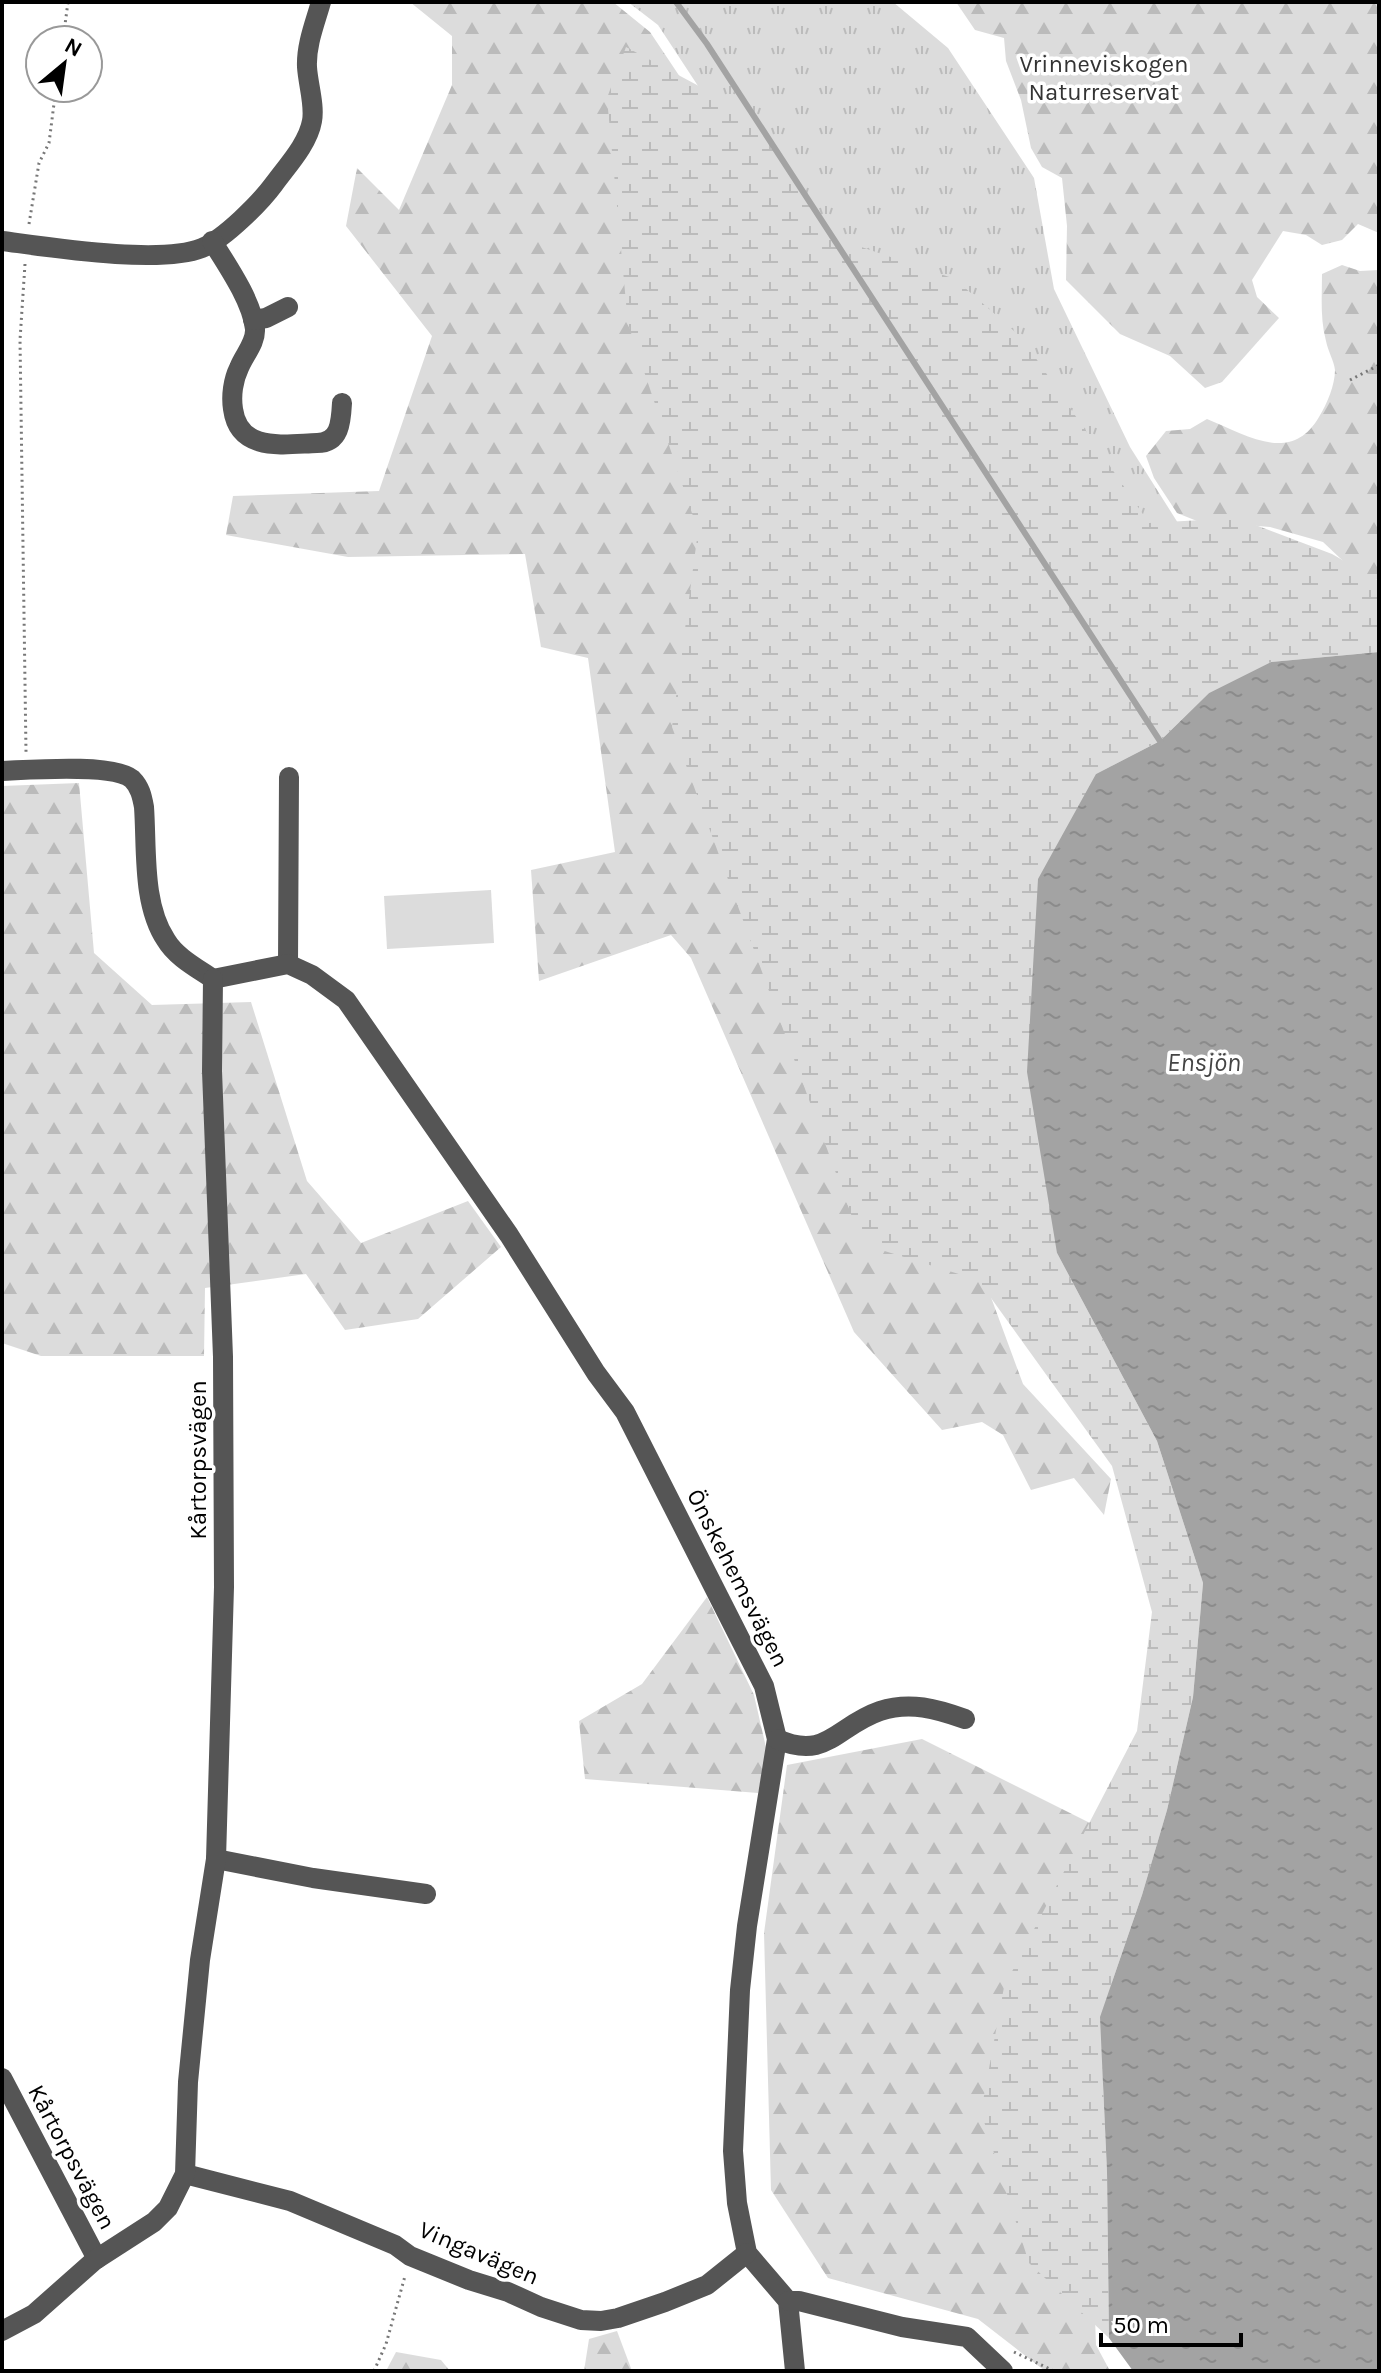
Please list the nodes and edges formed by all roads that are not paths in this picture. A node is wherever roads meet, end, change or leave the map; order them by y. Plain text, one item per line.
1 (321, 2) edge
2 (2, 241) edge
3 (212, 241) junction
4 (288, 307) dead end
5 (253, 320) junction
6 (342, 403) dead end
7 (2, 771) edge
8 (289, 777) dead end
9 (288, 964) junction
10 (213, 979) junction
11 (965, 1719) dead end
12 (777, 1739) junction
13 (216, 1859) junction
14 (426, 1894) dead end
15 (2, 2078) edge
16 (185, 2174) junction
17 (747, 2253) junction
18 (97, 2259) junction
19 (788, 2301) junction
20 (2, 2331) edge
21 (795, 2371) edge
22 (1003, 2371) edge

1 - 3 street
2 - 3 street
3 - 5 street
4 - 5 street
5 - 6 street
7 - 10 street
8 - 9 street
9 - 10 street
9 - 12 street, Önskehemsvägen
10 - 13 street, Kårtorpsvägen
11 - 12 street
12 - 17 street, Önskehemsvägen
13 - 14 street
13 - 16 street, Kårtorpsvägen
15 - 18 street, Kårtorpsvägen
16 - 17 street, Vingavägen
16 - 18 street, Kårtorpsvägen
17 - 19 street, Önskehemsvägen
18 - 20 street, Kårtorpsvägen
19 - 21 street
19 - 22 street

